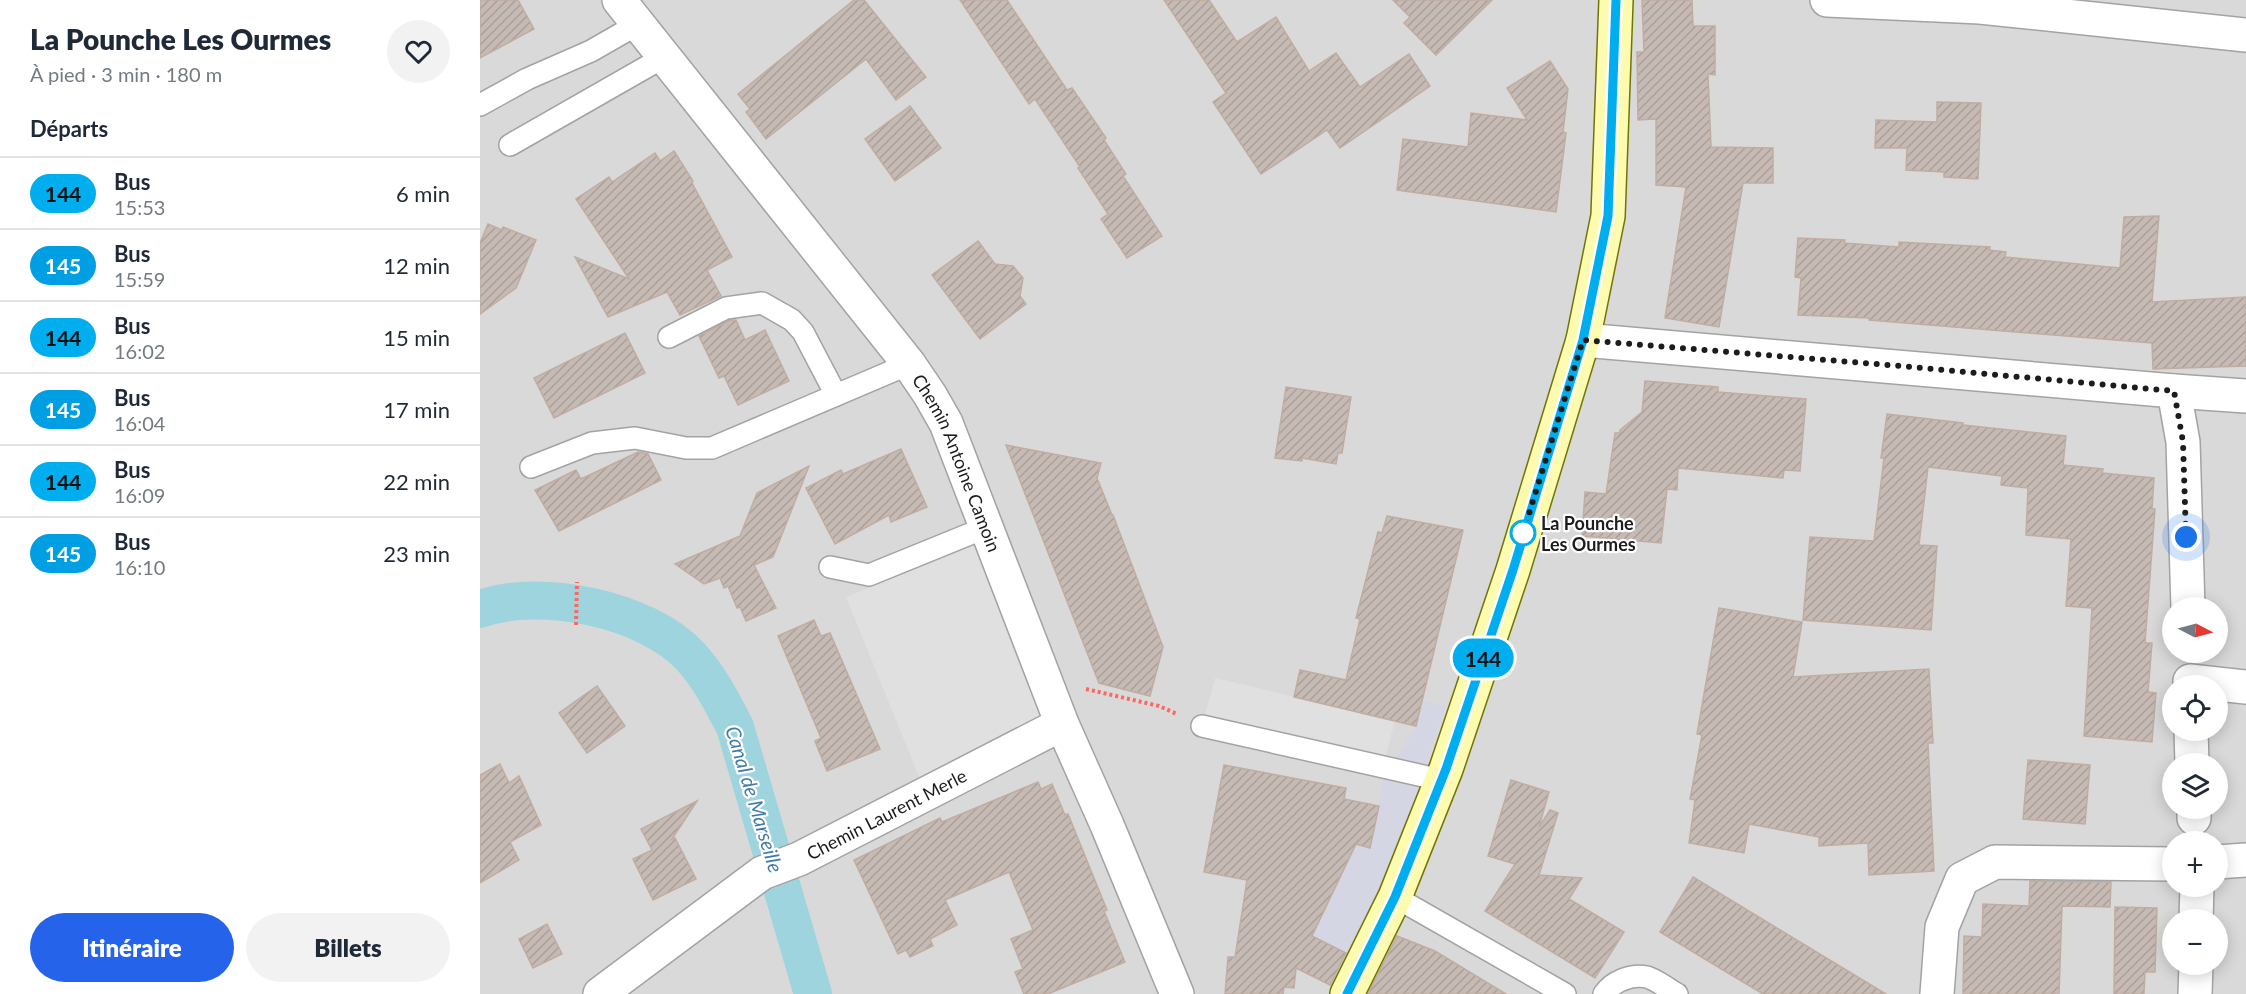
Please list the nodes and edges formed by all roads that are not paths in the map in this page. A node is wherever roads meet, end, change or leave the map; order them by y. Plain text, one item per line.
1 (1616, 0) edge
2 (1827, 0) edge
3 (628, 12) edge
4 (2246, 35) edge
5 (664, 57) junction
6 (480, 105) edge
7 (510, 145) dead end
8 (669, 337) dead end
9 (1583, 340) junction
10 (909, 364) junction
11 (2174, 391) junction
12 (836, 395) junction
13 (2246, 396) edge
14 (531, 467) dead end
15 (987, 527) junction
16 (830, 567) dead end
17 (2188, 597) edge
18 (2189, 673) edge
19 (2246, 687) edge
20 (1058, 712) junction
21 (1202, 726) road end
22 (1442, 780) junction
23 (2246, 860) edge
24 (2228, 861) edge
25 (2162, 864) edge
26 (1395, 897) junction
27 (2196, 975) edge
28 (600, 994) edge
29 (1177, 994) edge
30 (1347, 994) edge
31 (1565, 994) edge
32 (1604, 994) edge
33 (1677, 994) edge
34 (1937, 994) edge
35 (2195, 994) edge

1 - 9 street
2 - 4 street
3 - 5 street, Chemin Antoine Camoin
3 - 6 lane
5 - 7 lane
5 - 10 street, Chemin Antoine Camoin
8 - 12 lane
9 - 11 street
9 - 22 street
10 - 12 lane
10 - 15 street, Chemin Antoine Camoin
11 - 13 street
11 - 17 street
12 - 14 lane
15 - 16 lane
15 - 20 street, Chemin Antoine Camoin
18 - 19 street
20 - 28 street, Chemin Laurent Merle
20 - 29 street, Chemin Antoine Camoin
21 - 22 lane
22 - 26 street
23 - 24 street
25 - 34 street
26 - 30 street
26 - 31 lane
27 - 35 street
32 - 33 lane

